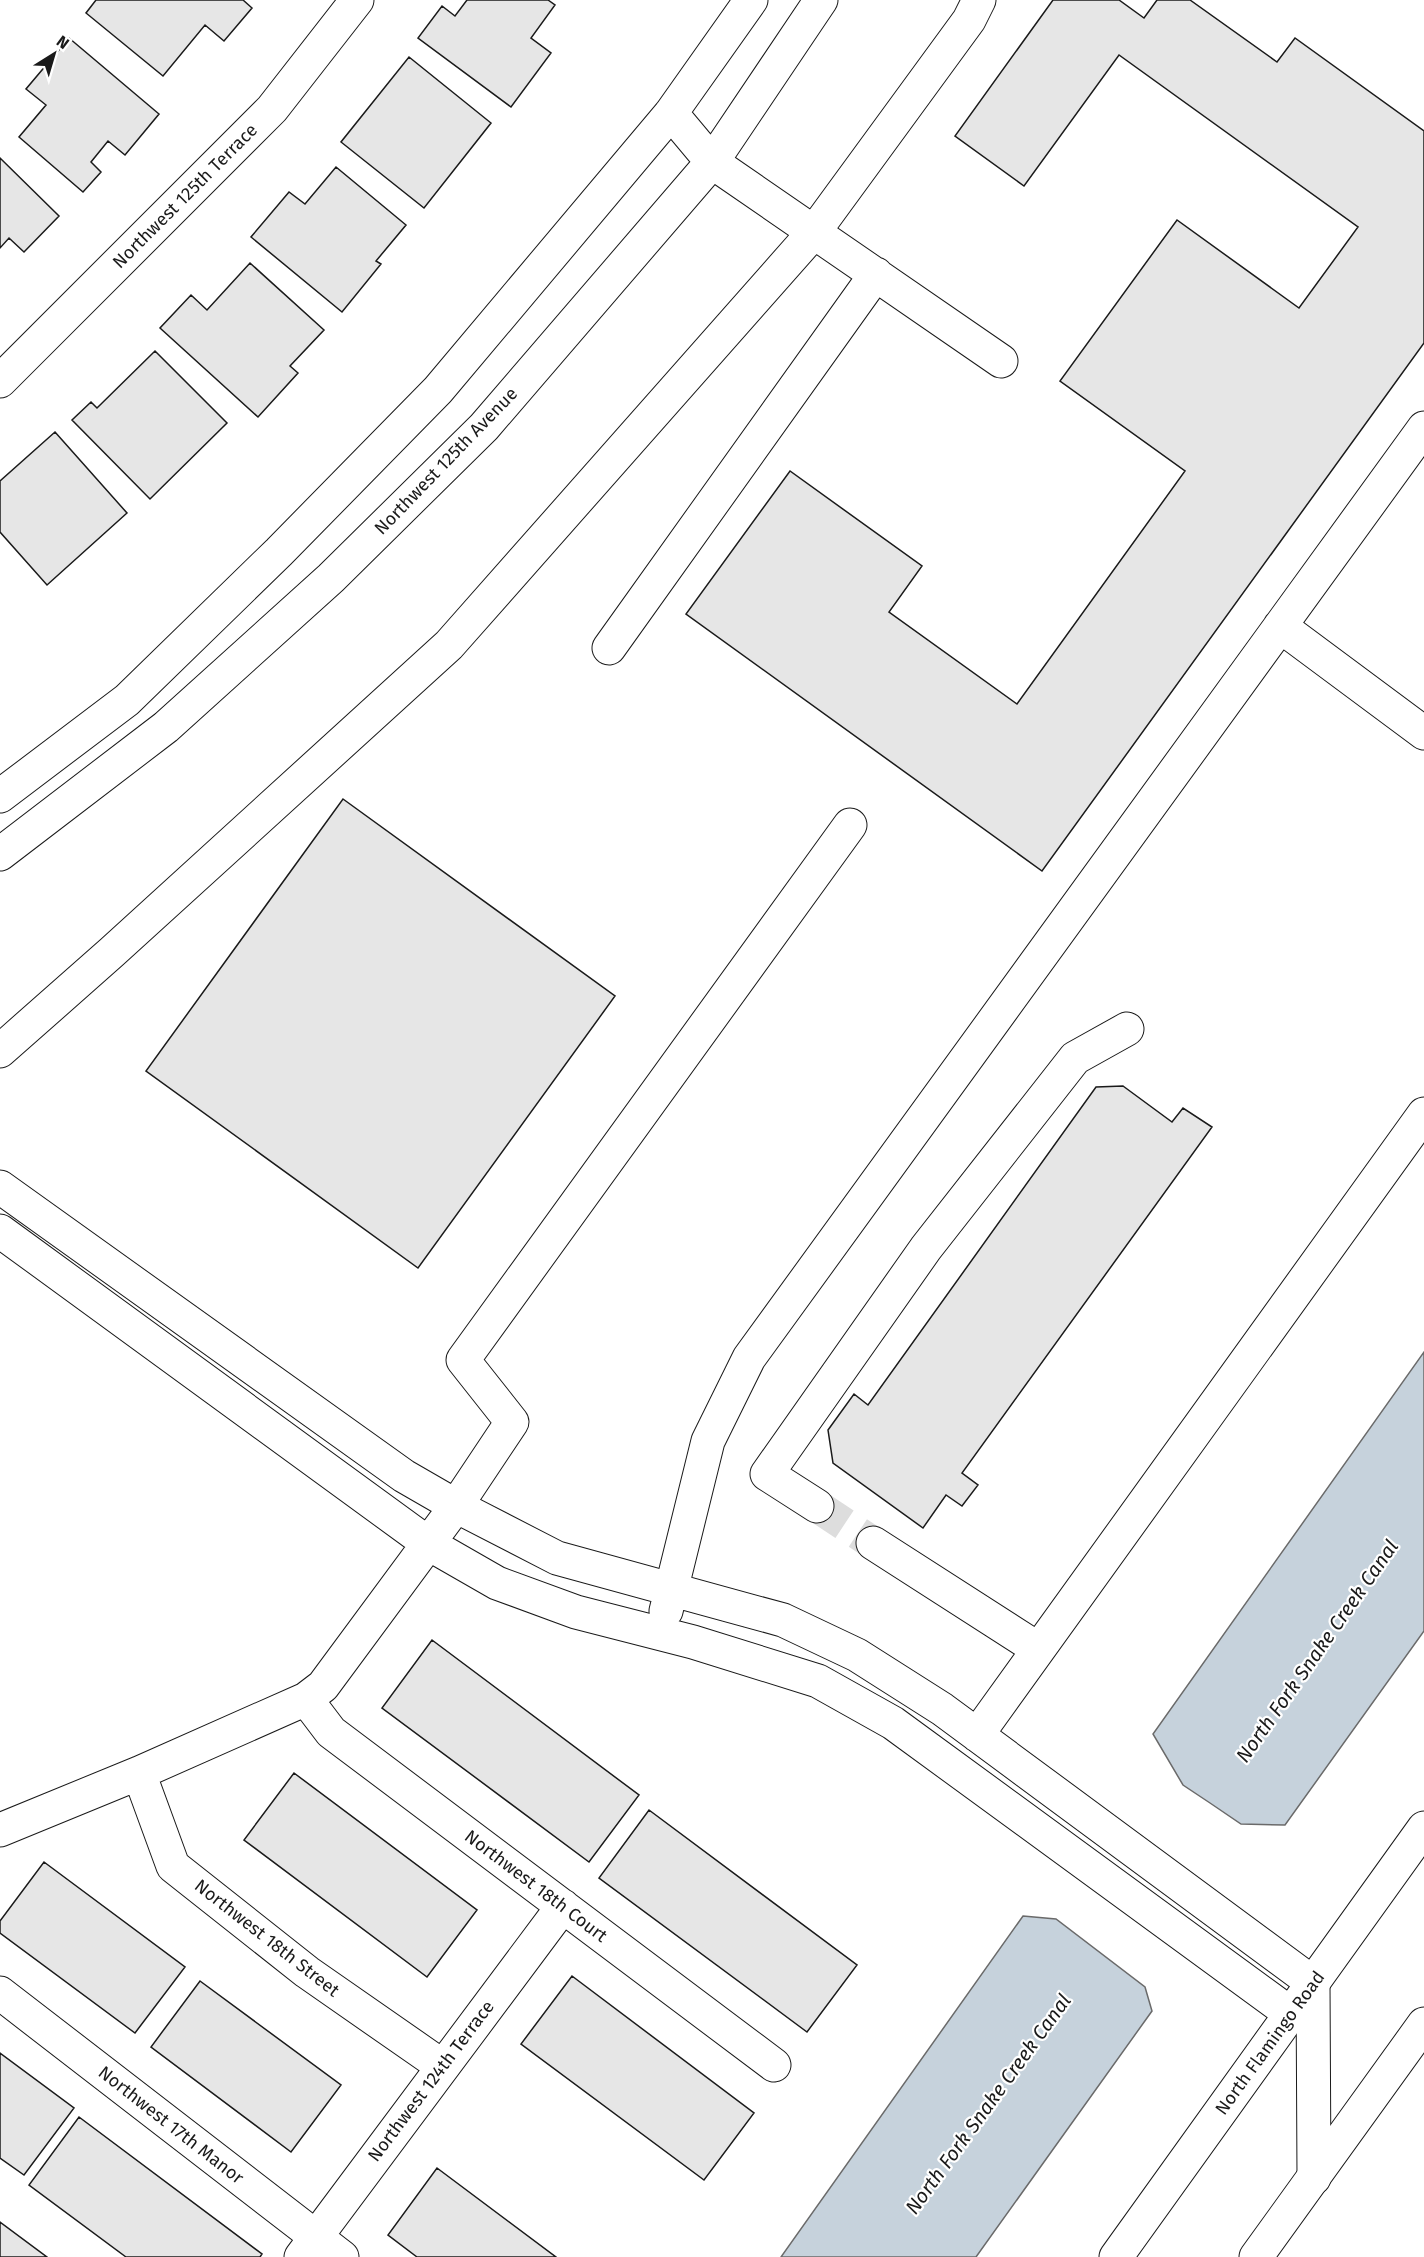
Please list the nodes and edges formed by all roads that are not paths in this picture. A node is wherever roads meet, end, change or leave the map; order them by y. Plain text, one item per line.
1 (357, 0) edge
2 (751, 0) edge
3 (821, 0) edge
4 (979, 0) edge
5 (671, 113) junction
6 (712, 162) junction
7 (814, 232) junction
8 (876, 274) junction
9 (1001, 361) dead end
10 (0, 381) edge
11 (1424, 428) edge
12 (1280, 626) junction
13 (609, 648) dead end
14 (1424, 733) edge
15 (0, 796) edge
16 (850, 825) dead end
17 (0, 854) edge
18 (1127, 1029) dead end
19 (0, 1051) edge
20 (1424, 1114) edge
21 (0, 1187) edge
22 (0, 1231) edge
23 (456, 1506) junction
24 (817, 1506) tunnel mouth
25 (873, 1543) tunnel mouth
26 (429, 1544) junction
27 (671, 1590) junction
28 (662, 1634) junction
29 (1038, 1649) junction
30 (306, 1699) junction
31 (976, 1735) junction
32 (139, 1773) junction
33 (1044, 1784) junction
34 (1020, 1815) junction
35 (1424, 1828) edge
36 (0, 1830) edge
37 (563, 1906) junction
38 (1313, 1983) junction
39 (0, 1993) edge
40 (1291, 2014) junction
41 (1424, 2024) edge
42 (774, 2065) dead end
43 (442, 2066) junction
44 (1314, 2178) junction
45 (308, 2247) edge
46 (342, 2257) edge
47 (1116, 2257) edge
48 (1256, 2257) edge

1 - 10 main road, Northwest 125th Terrace
2 - 5 main road
3 - 6 main road, Northwest 125th Avenue
4 - 7 main road
5 - 6 main road
5 - 15 main road
6 - 7 main road
6 - 17 main road, Northwest 125th Avenue
7 - 8 main road
7 - 19 main road
8 - 9 main road
8 - 13 main road
11 - 12 main road
12 - 14 main road
12 - 27 main road
16 - 23 main road
18 - 24 main road
20 - 29 main road
21 - 23 main road
22 - 26 main road
23 - 26 main road
23 - 27 main road
25 - 29 main road
26 - 28 main road
26 - 30 main road
27 - 28 main road
27 - 31 main road
28 - 34 main road
29 - 31 main road
30 - 32 main road
30 - 37 main road, Northwest 18th Court
31 - 33 main road
32 - 36 main road
32 - 43 main road, Northwest 18th Street
33 - 34 main road
33 - 38 main road
34 - 40 main road
35 - 38 main road, North Flamingo Road
37 - 42 main road, Northwest 18th Court
37 - 43 main road, Northwest 124th Terrace
38 - 40 main road, North Flamingo Road
38 - 44 main road
39 - 45 main road, Northwest 17th Manor
40 - 47 main road, North Flamingo Road
41 - 44 main road
43 - 45 main road, Northwest 124th Terrace
44 - 48 main road
45 - 46 main road, Northwest 17th Manor

